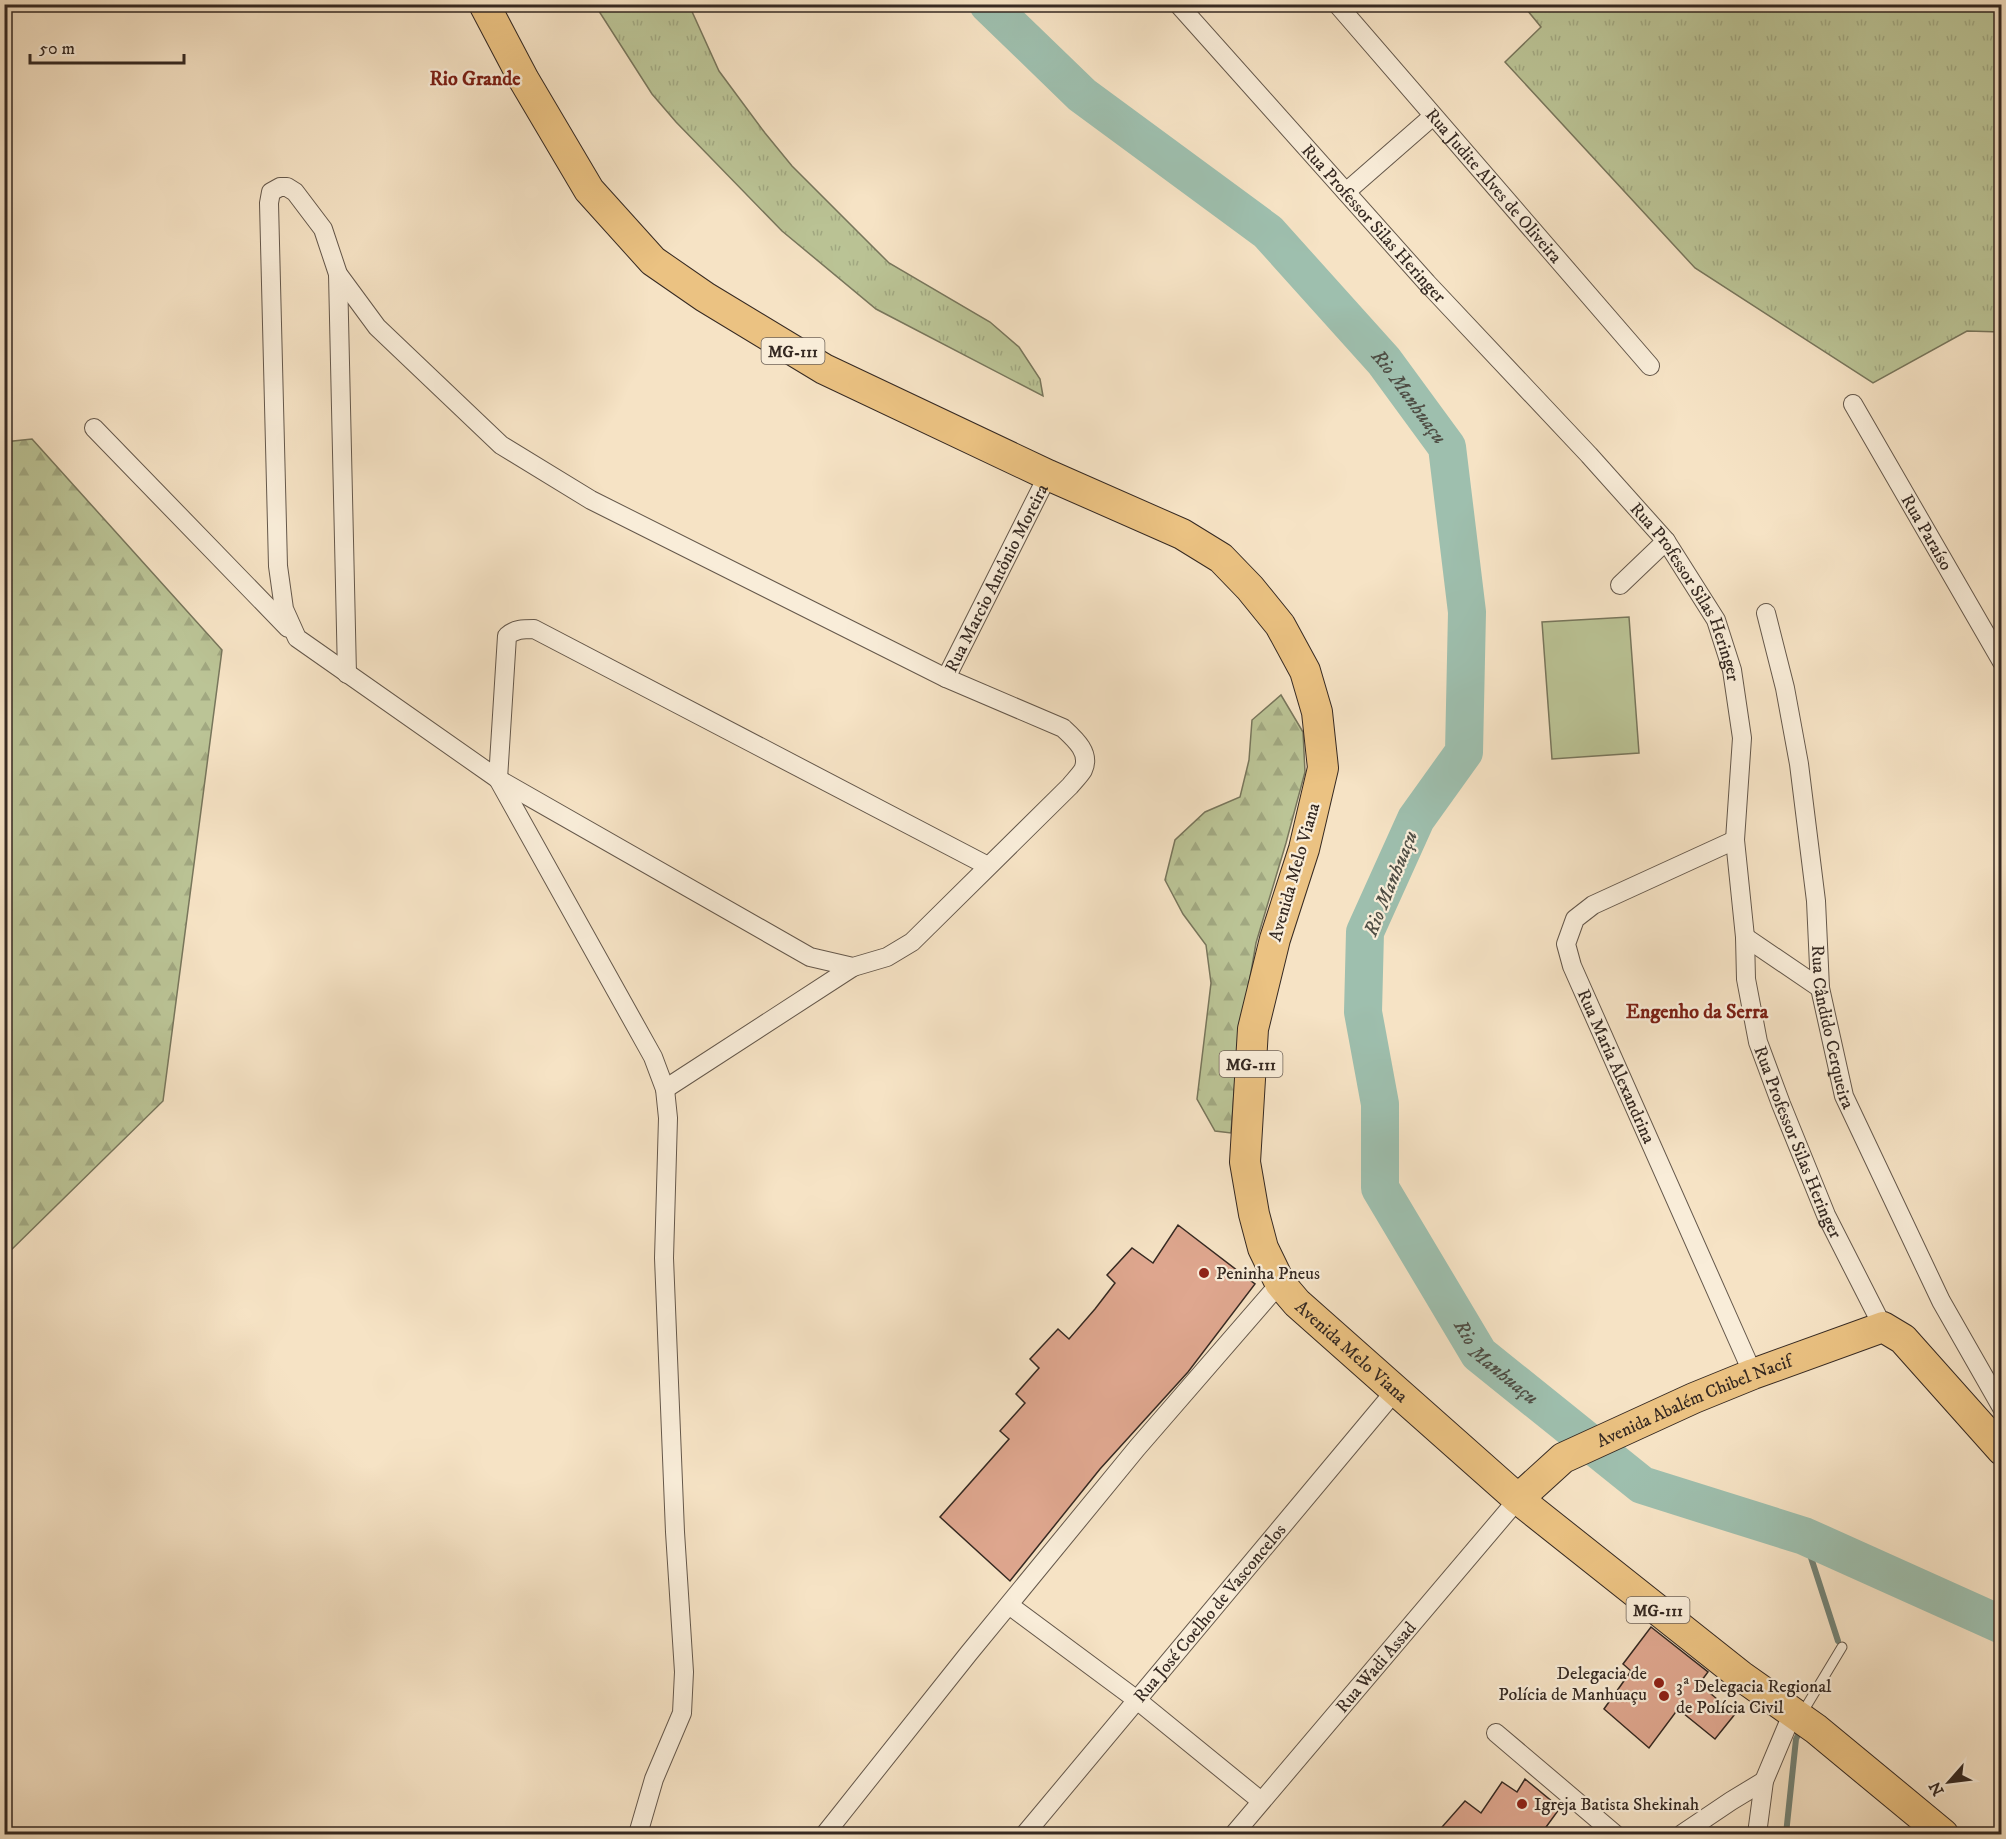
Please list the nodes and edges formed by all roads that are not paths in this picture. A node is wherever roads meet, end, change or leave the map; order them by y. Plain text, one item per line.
1 (484, 4) edge
2 (1178, 4) edge
3 (1337, 4) edge
4 (1433, 116) junction
5 (1346, 192) junction
6 (338, 274) junction
7 (1650, 366) dead end
8 (1853, 404) dead end
9 (94, 428) dead end
10 (1048, 475) junction
11 (1666, 541) junction
12 (1620, 585) dead end
13 (1766, 614) dead end
14 (297, 638) junction
15 (2001, 662) edge
16 (346, 674) junction
17 (946, 678) junction
18 (498, 779) junction
19 (1734, 840) junction
20 (988, 866) junction
21 (1745, 937) junction
22 (853, 967) junction
23 (1820, 988) junction
24 (665, 1089) junction
25 (1280, 1282) junction
26 (1883, 1327) junction
27 (1753, 1374) junction
28 (1395, 1391) junction
29 (2001, 1408) edge
30 (2001, 1450) edge
31 (1518, 1499) junction
32 (1009, 1605) junction
33 (1842, 1647) dead end
34 (1137, 1700) junction
35 (1803, 1719) junction
36 (1496, 1733) dead end
37 (1764, 1781) junction
38 (1261, 1801) junction
39 (638, 1834) edge
40 (825, 1834) edge
41 (1025, 1834) edge
42 (1234, 1834) edge
43 (1615, 1834) edge
44 (1682, 1834) edge
45 (1757, 1834) edge
46 (1943, 1834) edge

1 - 10 main road, MG-111
2 - 5 street, Rua Professor Silas Heringer
3 - 4 street, Rua Judite Alves de Oliveira
4 - 5 street
4 - 7 street, Rua Judite Alves de Oliveira
5 - 11 street, Rua Professor Silas Heringer
6 - 14 street
6 - 16 street
6 - 17 street
8 - 15 street, Rua Paraíso
9 - 14 street
10 - 17 street, Rua Marcio Antônio Moreira
10 - 25 main road, Avenida Melo Viana / MG-111
11 - 12 street
11 - 19 street, Rua Professor Silas Heringer
13 - 23 street, Rua Cândido Cerqueira
14 - 16 street
16 - 18 street
17 - 20 street
18 - 20 street
18 - 22 street
18 - 24 street
19 - 21 street, Rua Professor Silas Heringer
19 - 27 street, Rua Maria Alexandrina
20 - 22 street
21 - 23 street
21 - 26 street, Rua Professor Silas Heringer
22 - 24 street
23 - 29 street, Rua Cândido Cerqueira
24 - 39 street
25 - 28 main road, Avenida Melo Viana / MG-111
25 - 32 street
26 - 27 main road, Avenida Abalém Chibel Nacif
26 - 30 main road
27 - 31 main road, Avenida Abalém Chibel Nacif
28 - 31 main road, Avenida Melo Viana / MG-111
28 - 34 street, Rua José Coelho de Vasconcelos
31 - 35 main road, Avenida Melo Viana / MG-111
31 - 38 street, Rua Wadi Assad
32 - 34 street
32 - 40 street
33 - 35 lane
34 - 38 street
34 - 41 street, Rua José Coelho de Vasconcelos
35 - 37 street
35 - 46 main road, Avenida Melo Viana / MG-111
36 - 43 street
37 - 44 street
37 - 45 street
38 - 42 street, Rua Wadi Assad

